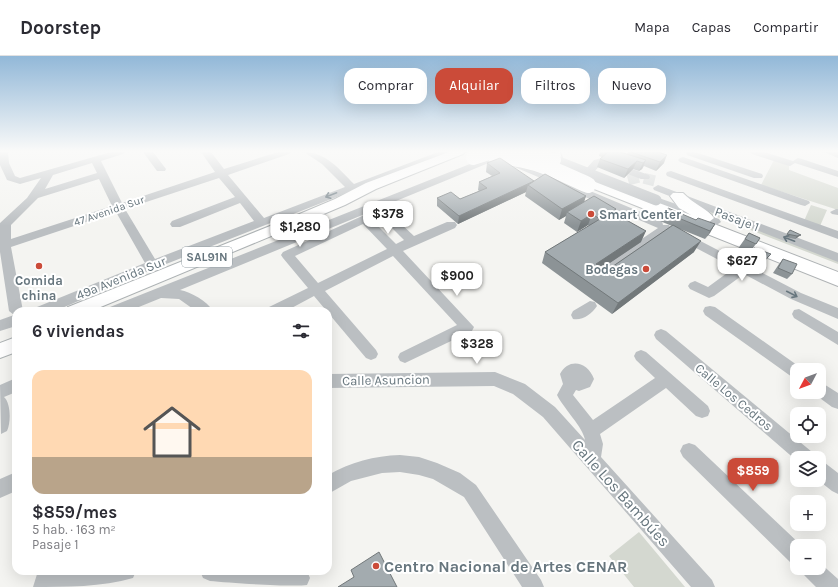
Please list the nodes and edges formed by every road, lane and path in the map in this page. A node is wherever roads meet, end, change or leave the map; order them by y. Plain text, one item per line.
1 (10, 177) edge
2 (34, 177) edge
3 (48, 177) edge
4 (96, 177) edge
5 (103, 177) edge
6 (210, 177) edge
7 (224, 177) edge
8 (341, 177) edge
9 (379, 177) edge
10 (396, 177) edge
11 (406, 177) edge
12 (420, 177) edge
13 (435, 177) edge
14 (458, 177) edge
15 (550, 177) edge
16 (569, 177) edge
17 (577, 177) edge
18 (612, 177) edge
19 (622, 177) edge
20 (669, 177) edge
21 (679, 177) edge
22 (731, 177) edge
23 (562, 178) dead end
24 (351, 187) junction
25 (658, 189) junction
26 (35, 196) junction
27 (678, 196) junction
28 (242, 198) junction
29 (633, 199) junction
30 (340, 202) junction
31 (806, 203) dead end
32 (118, 207) junction
33 (381, 211) junction
34 (364, 219) junction
35 (261, 222) junction
36 (665, 222) junction
37 (715, 222) junction
38 (176, 224) dead end
39 (451, 225) dead end
40 (812, 226) junction
41 (838, 236) edge
42 (412, 241) junction
43 (745, 244) junction
44 (3, 246) edge
45 (396, 250) junction
46 (802, 251) junction
47 (838, 258) edge
48 (152, 266) junction
49 (743, 268) junction
50 (838, 268) edge
51 (838, 272) edge
52 (207, 273) junction
53 (598, 275) edge
54 (838, 279) edge
55 (838, 283) edge
56 (695, 286) dead end
57 (316, 289) junction
58 (187, 295) junction
59 (154, 296) junction
60 (590, 306) dead end
61 (15, 307) edge
62 (52, 307) edge
63 (84, 307) edge
64 (105, 307) edge
65 (125, 307) edge
66 (201, 307) edge
67 (282, 307) edge
68 (331, 307) edge
69 (332, 308) edge
70 (710, 311) dead end
71 (799, 314) dead end
72 (838, 314) edge
73 (578, 315) dead end
74 (12, 322) edge
75 (0, 326) edge
76 (12, 336) edge
77 (661, 336) dead end
78 (838, 339) edge
79 (0, 341) edge
80 (12, 346) edge
81 (0, 351) edge
82 (370, 354) dead end
83 (641, 356) dead end
84 (406, 357) dead end
85 (790, 367) edge
86 (666, 379) junction
87 (332, 381) edge
88 (572, 382) dead end
89 (12, 387) edge
90 (0, 392) edge
91 (826, 393) edge
92 (535, 400) joint
93 (838, 402) edge
94 (0, 403) edge
95 (702, 411) dead end
96 (1, 426) dead end
97 (591, 431) junction
98 (689, 451) dead end
99 (798, 451) edge
100 (590, 458) junction
101 (826, 475) edge
102 (12, 483) edge
103 (332, 483) edge
104 (838, 485) edge
105 (0, 489) edge
106 (790, 548) edge
107 (47, 575) edge
108 (106, 575) edge
109 (255, 575) edge
110 (818, 575) edge
111 (300, 579) edge
112 (44, 587) edge
113 (534, 587) edge
114 (705, 587) edge
115 (831, 587) edge

1 - 2 street
3 - 26 street
4 - 26 street
5 - 32 street
6 - 32 street, 47 Avenida Sur
7 - 28 street
8 - 24 street
9 - 24 street, 49a Avenida Sur
10 - 30 main road, 49a Avenida Sur / SAL91N
11 - 30 main road
12 - 64 main road, 49a Avenida Sur / SAL91N
13 - 52 street
14 - 33 street
15 - 36 street
16 - 29 highway, bridge
17 - 29 highway
18 - 25 highway
19 - 25 street, Pasaje 1, bridge
20 - 25 street
21 - 40 street
22 - 31 street
23 - 36 highway
24 -> 35 street, 49a Avenida Sur
25 - 27 street, Pasaje 1
25 - 37 highway
26 - 44 street
27 - 37 highway
46 -> 27 street, Pasaje 1
28 - 35 street
28 - 38 street
29 - 36 highway
30 - 63 main road, 49a Avenida Sur / SAL91N
32 - 44 street, 47 Avenida Sur
32 - 48 street
33 - 34 street
33 - 42 street
34 - 45 street
34 - 57 street
35 - 48 street, 49a Avenida Sur
36 - 43 highway
36 - 49 street
36 - 53 street
37 - 46 highway
39 - 42 street
40 - 41 street
40 - 46 street
42 - 45 street
43 - 54 highway
43 - 55 highway
44 - 61 street
45 - 57 street
45 - 84 street
46 - 47 street, Pasaje 1
46 - 50 highway
46 - 51 highway
48 - 62 street, 49a Avenida Sur
49 - 56 street
49 -> 72 street
52 - 58 street
52 - 59 street
57 - 67 street
57 - 68 street
58 - 59 street
58 - 66 street
59 - 65 street
60 - 73 street
69 - 82 street
70 - 85 street
71 - 78 street
74 - 75 street
76 - 79 main road
77 - 99 street, Calle Los Cedros
80 - 81 main road
83 - 86 street
86 - 95 street
86 - 97 street
87 - 92 street, Calle Asuncion
88 - 97 street
89 - 90 street
91 - 93 street
92 - 100 street, Calle Los Bambúes
94 - 96 street
97 - 100 street
98 - 106 street
100 - 114 street, Calle Los Bambúes
101 - 104 street
102 - 105 street
103 - 113 street
107 - 112 street
108 - 112 street
109 - 111 street
110 - 115 street

